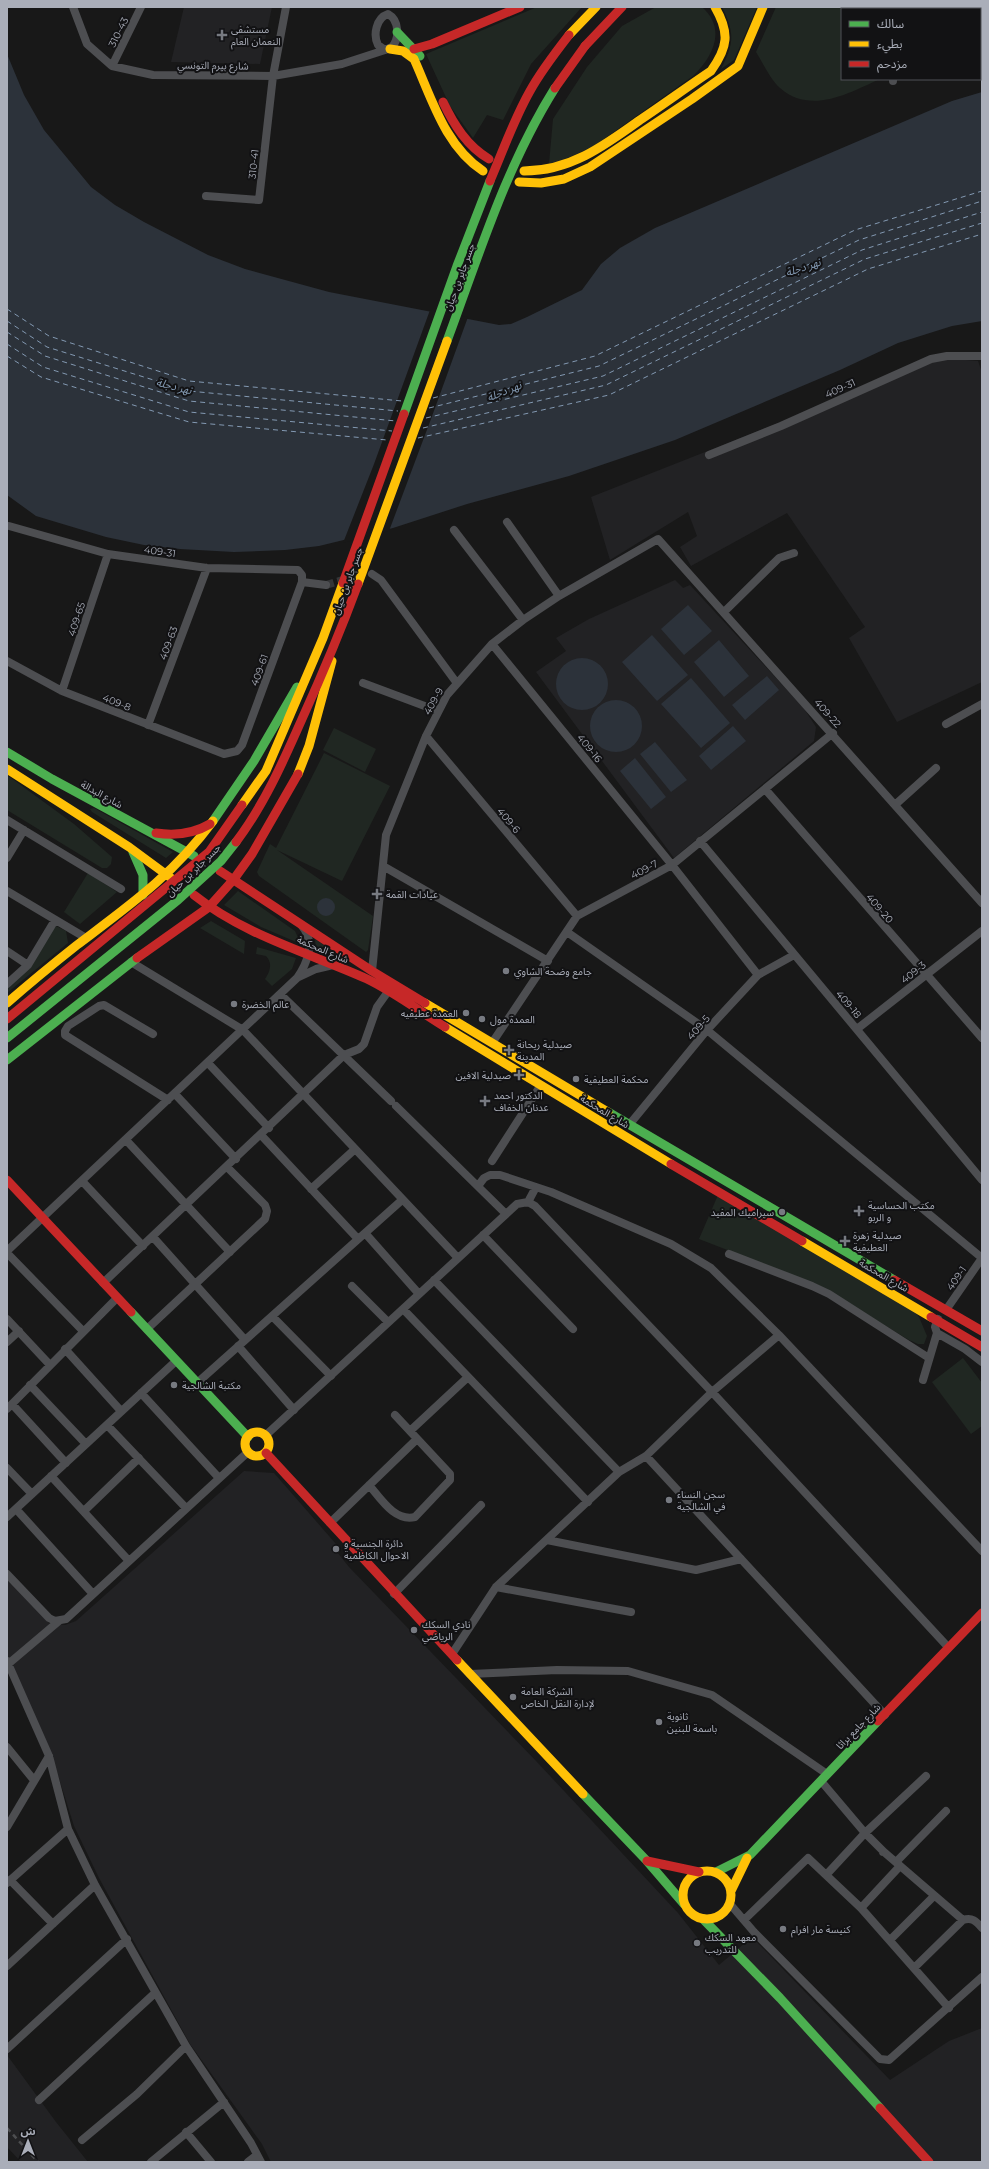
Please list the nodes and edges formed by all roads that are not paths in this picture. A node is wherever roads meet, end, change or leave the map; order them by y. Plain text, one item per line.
1 (73, 7) edge
2 (141, 7) edge
3 (286, 7) edge
4 (520, 7) edge
5 (596, 7) edge
6 (622, 7) edge
7 (633, 7) edge
8 (715, 7) edge
9 (763, 7) edge
10 (389, 11) edge
11 (603, 26) junction
12 (397, 32) junction
13 (376, 41) junction
14 (388, 49) junction
15 (414, 49) junction
16 (365, 56) junction
17 (112, 66) junction
18 (273, 76) junction
19 (488, 159) dead end
20 (483, 171) dead end
21 (524, 171) dead end
22 (519, 182) dead end
23 (206, 196) dead end
24 (982, 356) edge
25 (709, 455) dead end
26 (507, 522) dead end
27 (9, 526) dead end
28 (454, 530) dead end
29 (658, 538) joint
30 (794, 553) dead end
31 (108, 554) junction
32 (207, 568) junction
33 (372, 574) dead end
34 (302, 582) junction
35 (326, 585) tunnel mouth
36 (559, 596) junction
37 (724, 612) junction
38 (523, 620) junction
39 (323, 638) junction
40 (337, 641) junction
41 (492, 644) junction
42 (7, 661) edge
43 (456, 682) junction
44 (363, 683) dead end
45 (62, 691) junction
46 (982, 704) edge
47 (438, 711) junction
48 (946, 724) dead end
49 (148, 725) junction
50 (833, 733) junction
51 (426, 736) junction
52 (7, 752) edge
53 (224, 754) joint
54 (936, 768) dead end
55 (7, 769) edge
56 (765, 789) junction
57 (896, 804) junction
58 (7, 820) edge
59 (214, 821) junction
60 (24, 830) junction
61 (147, 832) junction
62 (700, 841) junction
63 (129, 847) junction
64 (191, 854) junction
65 (7, 858) edge
66 (672, 865) junction
67 (383, 866) junction
68 (220, 871) dead end
69 (169, 876) junction
70 (234, 879) junction
71 (121, 889) dead end
72 (7, 891) edge
73 (142, 895) junction
74 (194, 895) dead end
75 (982, 903) edge
76 (209, 907) junction
77 (577, 916) junction
78 (56, 920) junction
79 (301, 925) junction
80 (982, 931) edge
81 (567, 932) junction
82 (86, 938) junction
83 (7, 951) edge
84 (308, 954) junction
85 (794, 955) junction
86 (548, 961) junction
87 (131, 962) junction
88 (28, 965) junction
89 (333, 965) junction
90 (372, 971) junction
91 (758, 975) junction
92 (925, 975) junction
93 (297, 978) junction
94 (7, 984) edge
95 (388, 992) junction
96 (281, 995) junction
97 (7, 1003) edge
98 (7, 1019) edge
99 (857, 1029) junction
100 (243, 1030) junction
101 (707, 1030) junction
102 (153, 1034) dead end
103 (7, 1038) edge
104 (982, 1038) edge
105 (492, 1043) junction
106 (344, 1055) junction
107 (7, 1060) edge
108 (208, 1063) junction
109 (541, 1085) junction
110 (304, 1094) junction
111 (171, 1097) junction
112 (629, 1125) junction
113 (269, 1128) junction
114 (261, 1135) junction
115 (126, 1140) junction
116 (354, 1150) junction
117 (236, 1159) junction
118 (492, 1161) dead end
119 (227, 1167) junction
120 (7, 1180) edge
121 (982, 1180) edge
122 (82, 1181) junction
123 (478, 1186) junction
124 (536, 1187) junction
125 (311, 1189) junction
126 (402, 1200) junction
127 (528, 1202) junction
128 (186, 1206) junction
129 (506, 1214) junction
130 (43, 1218) junction
131 (365, 1234) junction
132 (483, 1235) junction
133 (153, 1237) junction
134 (358, 1239) junction
135 (143, 1246) junction
136 (7, 1252) edge
137 (230, 1252) junction
138 (729, 1254) dead end
139 (458, 1258) junction
140 (982, 1258) edge
141 (434, 1280) junction
142 (103, 1283) junction
143 (195, 1285) junction
144 (352, 1286) dead end
145 (419, 1294) junction
146 (117, 1298) junction
147 (403, 1309) junction
148 (946, 1310) junction
149 (272, 1316) junction
150 (7, 1319) edge
151 (938, 1320) junction
152 (388, 1322) junction
153 (147, 1329) junction
154 (572, 1329) dead end
155 (19, 1331) junction
156 (83, 1331) junction
157 (982, 1331) edge
158 (937, 1333) junction
159 (779, 1335) junction
160 (246, 1340) junction
161 (7, 1342) edge
162 (238, 1346) junction
163 (982, 1347) edge
164 (65, 1349) junction
165 (929, 1358) junction
166 (176, 1361) junction
167 (982, 1362) edge
168 (50, 1365) junction
169 (331, 1376) junction
170 (468, 1377) junction
171 (923, 1380) dead end
172 (197, 1383) junction
173 (30, 1386) junction
174 (712, 1392) junction
175 (141, 1393) junction
176 (9, 1407) edge
177 (294, 1410) junction
178 (121, 1411) junction
179 (395, 1415) dead end
180 (107, 1425) junction
181 (410, 1432) junction
182 (266, 1435) junction
183 (248, 1437) junction
184 (417, 1439) junction
185 (86, 1444) junction
186 (248, 1452) junction
187 (266, 1453) junction
188 (646, 1456) junction
189 (139, 1458) junction
190 (66, 1463) junction
191 (7, 1468) edge
192 (619, 1472) junction
193 (51, 1476) junction
194 (219, 1478) junction
195 (369, 1485) junction
196 (32, 1494) junction
197 (588, 1502) junction
198 (481, 1505) dead end
199 (186, 1508) junction
200 (16, 1509) junction
201 (84, 1511) junction
202 (7, 1517) edge
203 (330, 1523) junction
204 (547, 1540) junction
205 (982, 1551) edge
206 (741, 1559) junction
207 (129, 1561) junction
208 (7, 1574) edge
209 (496, 1587) junction
210 (93, 1594) junction
211 (394, 1594) junction
212 (631, 1612) dead end
213 (982, 1613) edge
214 (58, 1621) junction
215 (948, 1647) junction
216 (452, 1654) junction
217 (7, 1663) edge
218 (470, 1674) junction
219 (885, 1714) junction
220 (7, 1747) edge
221 (49, 1756) junction
222 (926, 1776) dead end
223 (824, 1777) junction
224 (34, 1779) junction
225 (946, 1812) dead end
226 (7, 1828) edge
227 (68, 1829) junction
228 (865, 1833) junction
229 (750, 1855) junction
230 (647, 1861) junction
231 (898, 1864) junction
232 (699, 1872) junction
233 (716, 1872) junction
234 (827, 1874) junction
235 (9, 1882) edge
236 (95, 1885) junction
237 (732, 1891) junction
238 (934, 1896) junction
239 (684, 1904) junction
240 (730, 1904) junction
241 (861, 1908) junction
242 (703, 1919) junction
243 (744, 1920) junction
244 (963, 1920) junction
245 (53, 1924) junction
246 (982, 1928) edge
247 (127, 1939) junction
248 (890, 1940) junction
249 (7, 1966) edge
250 (914, 1968) junction
251 (982, 1977) edge
252 (155, 1993) junction
253 (949, 2008) junction
254 (186, 2046) junction
255 (7, 2049) edge
256 (39, 2100) dead end
257 (224, 2102) junction
258 (186, 2132) junction
259 (82, 2140) dead end
260 (259, 2159) edge
261 (151, 2162) edge
262 (211, 2162) edge
263 (248, 2162) edge
264 (929, 2162) edge

1 - 17 street, شارع بيرم التونسي
2 - 17 street, 310-43
3 - 18 street
4 - 15 main road
5 - 39 main road, جسر جابر بن حيان, bridge
6 - 11 main road
7 - 11 main road
8 - 21 main road
9 - 22 main road
10 - 12 street
10 - 13 street
11 - 40 main road, جسر جابر بن حيان, bridge
12 - 14 street
12 - 15 main road
13 - 14 street
13 - 16 street
14 - 16 street, شارع بيرم التونسي
14 - 20 main road
15 - 19 main road
16 - 18 street, شارع بيرم التونسي
17 - 18 street, شارع بيرم التونسي
18 - 23 street, 310-41
24 - 25 street, 409-31
26 - 36 street
27 - 31 street, 409-31
28 - 38 street
29 - 36 street, 409-9
29 - 37 street, 409-22
30 - 37 street
31 - 32 street, 409-31
31 - 45 street, 409-65
32 - 34 street, 409-31
32 - 49 street, 409-63
33 - 43 street
34 - 35 street
34 - 53 street, 409-61
36 - 38 street, 409-9
37 - 50 street, 409-22
38 - 41 street, 409-9
39 - 59 main road, bridge
39 - 98 main road, جسر جابر بن حيان, bridge
40 - 70 main road, bridge
40 - 103 main road, جسر جابر بن حيان, bridge
41 - 43 street, 409-9
41 - 66 street, 409-16
42 - 45 street, 409-8
43 - 47 street, 409-9
44 - 47 street
45 - 49 street, 409-8
46 - 48 street
47 - 51 street, 409-9
49 - 53 street, 409-8
50 - 56 street, 409-7
50 - 57 street, 409-22
51 - 67 street, 409-9
51 - 77 street, 409-6
52 - 61 main road, شارع البدالة
54 - 57 street
55 - 63 main road
56 - 62 street, 409-7
56 - 92 street, 409-20
57 - 75 street, 409-22
58 - 60 street
59 - 61 main road
59 - 64 main road
60 - 65 street
60 - 71 street
61 - 64 main road, شارع البدالة
62 - 66 street, 409-7
62 - 85 street, 409-18
63 - 69 main road
63 - 73 main road
64 - 69 main road
66 - 77 street, 409-7
66 - 91 street, 409-16
67 - 86 street
67 - 90 street, 409-9
68 - 70 main road, شارع المحكمة
69 - 73 main road
70 - 76 main road
70 - 79 main road, شارع المحكمة
72 - 78 street
73 - 82 main road
74 - 76 main road, شارع المحكمة
76 - 84 main road, شارع المحكمة
76 - 87 main road
77 - 81 street, 409-7
78 - 82 street
78 - 88 street
79 - 84 street
79 - 90 main road, شارع المحكمة
80 - 92 street, 409-3
81 - 86 street, 409-7
81 - 101 street
82 - 97 main road
83 - 88 street
84 - 89 main road, شارع المحكمة
84 - 93 street
85 - 91 street, 409-5
85 - 99 street, 409-18
86 - 105 street, 409-7
87 - 100 street
87 - 107 main road
88 - 94 street
89 - 93 street
89 - 95 main road, شارع المحكمة
90 - 105 main road, شارع المحكمة
91 - 101 street, 409-5
92 - 99 street, 409-3
92 - 104 street, 409-20
93 - 96 street
95 - 106 street
95 - 109 main road, شارع المحكمة
96 - 100 street
96 - 106 street
99 - 121 street, 409-18
100 - 108 street
100 - 110 street
101 - 112 street, 409-5
101 - 140 street
102 - 111 street
105 - 112 main road, شارع المحكمة
106 - 110 street
106 - 123 street
108 - 111 street
108 - 113 street
109 - 118 street
109 - 151 main road, شارع المحكمة
110 - 113 street
110 - 116 street
111 - 115 street
111 - 117 street
112 - 148 main road, شارع المحكمة
113 - 114 street
114 - 117 street
114 - 125 street
115 - 122 street
115 - 128 street
116 - 125 street
116 - 126 street
117 - 119 street
119 - 128 street
119 - 137 street
120 - 130 main road
122 - 130 street
122 - 135 street
123 - 124 street
123 - 129 street
124 - 127 street
124 - 159 street
125 - 134 street
126 - 131 street
126 - 139 street
127 - 129 street
127 - 174 street
128 - 133 street
128 - 137 street
129 - 132 street
130 - 136 street
130 - 142 main road
131 - 134 street
131 - 145 street
132 - 139 street
132 - 154 street
133 - 135 street
133 - 143 street
134 - 149 street
135 - 142 street
136 - 156 street
137 - 143 street
138 - 165 street
139 - 141 street
140 - 148 street, 409-1
141 - 145 street
141 - 192 street
142 - 146 main road
143 - 153 street
143 - 160 street
144 - 152 street
145 - 147 street
146 - 153 main road
146 - 156 street
147 - 152 street
147 - 170 street
148 - 157 main road, شارع المحكمة
149 - 160 street
149 - 169 street
150 - 155 street
151 - 158 street
151 - 163 main road, شارع المحكمة
152 - 169 street
153 - 166 main road
155 - 161 street
155 - 168 street
156 - 164 street
158 - 165 street
158 - 167 street
159 - 174 street
159 - 205 street
160 - 162 street
162 - 172 street
162 - 177 street
164 - 168 street
164 - 178 street
165 - 171 street
166 - 172 main road
166 - 175 street
168 - 173 street
169 - 177 street
170 - 181 street
170 - 197 street
172 - 183 main road
173 - 176 street
173 - 185 street
174 - 188 street
174 - 215 street
175 - 178 street
175 - 194 street
176 - 190 street
177 - 182 street
178 - 180 street
179 - 181 street
180 - 185 street
180 - 189 street
181 - 184 street
182 - 183 main road
182 - 187 main road
183 - 186 main road
184 - 195 street
184 - 195 street
185 - 190 street
186 - 187 main road
186 - 194 street
187 - 203 main road
188 - 192 street
188 - 206 street
189 - 199 street
189 - 201 street
190 - 193 street
191 - 196 street
192 - 197 street
193 - 196 street
193 - 201 street
194 - 199 street
195 - 203 street
196 - 200 street
197 - 204 street
198 - 211 street
199 - 207 street
200 - 202 street
200 - 210 street
201 - 207 street
203 - 211 main road
204 - 206 street
204 - 209 street
206 - 219 street
207 - 210 street
208 - 214 street
209 - 212 street
209 - 216 street
210 - 214 street
211 - 216 main road
213 - 215 main road, شارع جامع براثا
214 - 217 street
215 - 219 main road, شارع جامع براثا
216 - 218 main road
217 - 221 street
218 - 223 street
218 - 230 main road
219 - 223 main road, شارع جامع براثا
220 - 224 street
221 - 224 street
221 - 227 street
222 - 228 street
223 - 228 street
223 - 229 main road, شارع جامع براثا
224 - 226 street
225 - 231 street
227 - 235 street
227 - 236 street
228 - 231 street
228 - 234 street
229 - 233 main road, شارع جامع براثا
229 - 237 main road, شارع جامع براثا
230 - 232 main road
230 - 239 main road
231 - 238 street
231 - 241 street
232 - 233 main road
232 - 239 main road
233 - 237 main road
234 - 241 street
234 - 243 street
235 - 245 street
236 - 245 street
236 - 247 street
237 - 240 main road
238 - 244 street
238 - 248 street
239 - 242 main road
240 - 242 main road
240 - 243 street
241 - 248 street
242 - 264 main road
243 - 253 street
244 - 246 street
244 - 250 street
245 - 249 street
247 - 252 street
247 - 255 street
248 - 250 street
250 - 253 street
251 - 253 street
252 - 254 street
252 - 256 street
254 - 257 street
254 - 259 street
257 - 258 street
257 - 260 street
258 - 261 street
258 - 262 street
260 - 263 street

